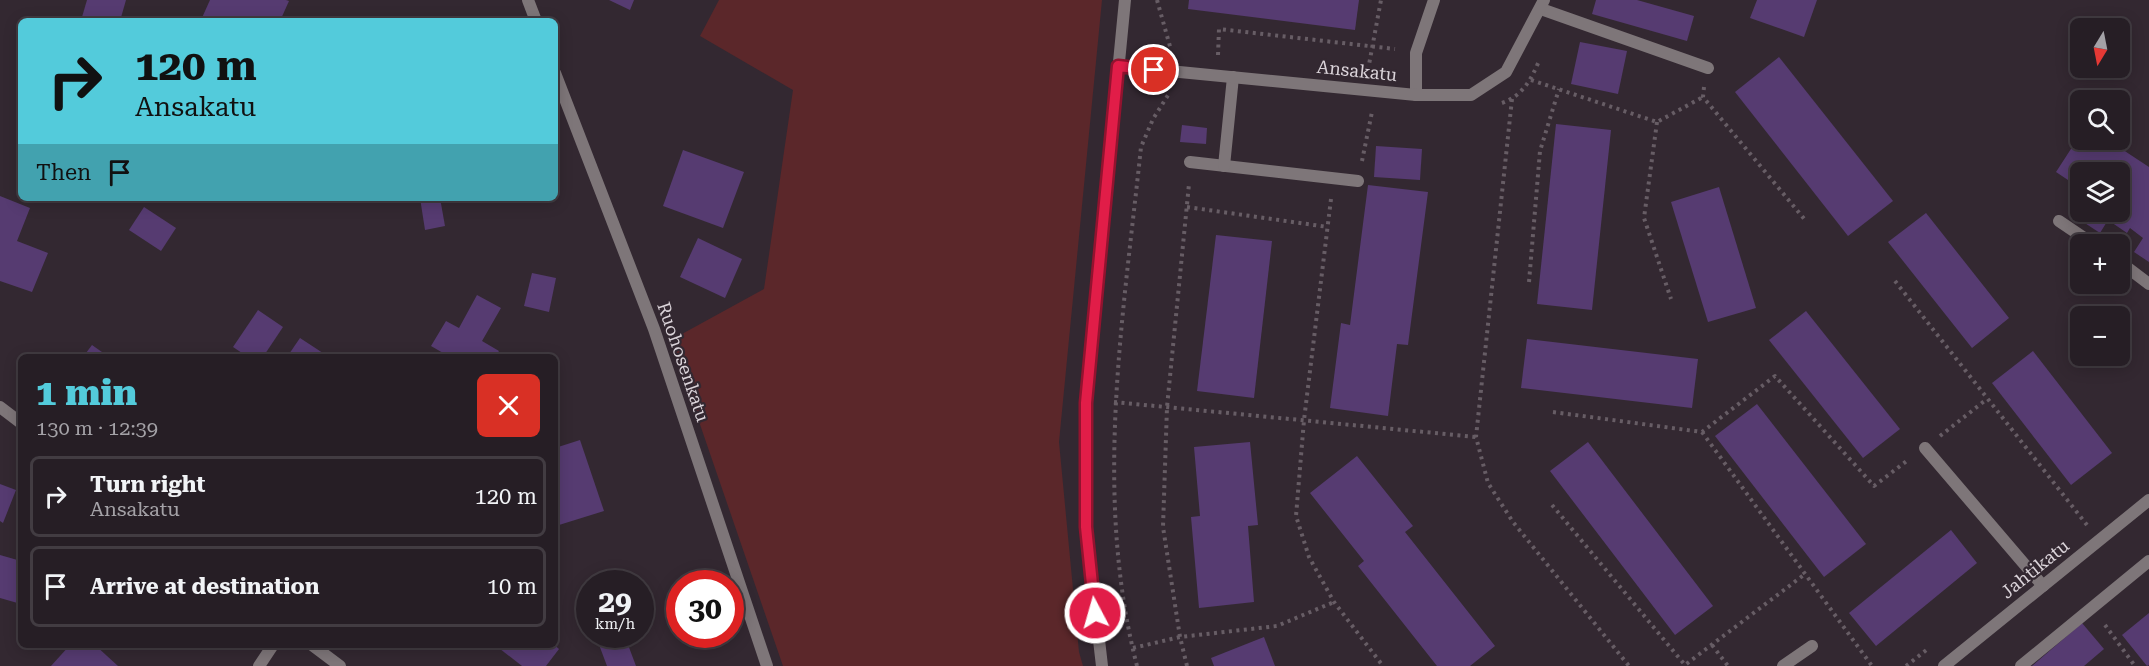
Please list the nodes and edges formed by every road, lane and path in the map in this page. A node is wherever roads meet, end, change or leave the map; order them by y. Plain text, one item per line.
1 (528, 0) edge
2 (1125, 0) edge
3 (1157, 0) edge
4 (1434, 0) edge
5 (1543, 5) edge
6 (535, 18) edge
7 (1416, 53) junction
8 (1118, 66) junction
9 (1708, 68) joint
10 (1172, 72) junction
11 (1216, 76) junction
12 (1233, 77) junction
13 (1531, 80) dead end
14 (558, 81) edge
15 (1559, 89) junction
16 (1416, 95) junction
17 (1703, 97) junction
18 (1512, 99) dead end
19 (1657, 122) junction
20 (1191, 162) joint
21 (1224, 166) junction
22 (1333, 178) junction
23 (1358, 181) dead end
24 (1187, 207) junction
25 (1806, 221) dead end
26 (2059, 221) dead end
27 (1328, 227) junction
28 (2078, 234) edge
29 (2130, 270) edge
30 (1895, 281) dead end
31 (1529, 282) dead end
32 (2149, 284) edge
33 (1671, 299) dead end
34 (1987, 399) junction
35 (1114, 402) junction
36 (0, 407) edge
37 (1167, 407) junction
38 (1553, 412) dead end
39 (1304, 420) junction
40 (18, 421) edge
41 (1702, 432) junction
42 (1476, 437) junction
43 (1925, 448) junction
44 (2149, 500) edge
45 (1552, 505) dead end
46 (2087, 525) dead end
47 (2149, 561) edge
48 (1805, 574) junction
49 (2043, 586) junction
50 (1334, 602) junction
51 (2092, 608) junction
52 (1180, 637) junction
53 (1712, 645) junction
54 (1812, 646) dead end
55 (271, 648) edge
56 (316, 648) edge
57 (1132, 648) junction
58 (259, 666) edge
59 (340, 666) edge
60 (767, 666) edge
61 (1102, 666) edge
62 (1137, 666) edge
63 (1187, 666) edge
64 (1383, 666) edge
65 (1629, 666) edge
66 (1728, 666) edge
67 (1783, 666) edge
68 (1872, 666) edge
69 (1944, 666) edge
70 (2021, 666) edge
71 (2135, 666) edge

1 - 6 street
2 - 8 street
3 - 10 path
4 - 7 street
5 - 9 street
5 - 16 street, Ansakatu
7 - 11 path
7 - 16 street
8 - 10 street, Ansakatu
8 - 61 street
9 - 17 path
10 - 11 street, Ansakatu
10 - 35 path
11 - 12 street, Ansakatu
12 - 16 street, Ansakatu
12 - 21 street
13 - 15 path
14 - 60 street, Ruohosenkatu
15 - 19 path
15 - 31 path
17 - 19 path
17 - 25 path
18 - 42 path
19 - 33 path
20 - 21 street
20 - 24 path
21 - 22 street
22 - 23 street
22 - 27 path
24 - 27 path
24 - 37 path
26 - 28 street
27 - 39 path
29 - 32 street
30 - 34 path
34 - 43 path
34 - 46 path
35 - 37 path
35 - 57 path
36 - 40 street
37 - 39 path
37 - 52 path
38 - 41 path
39 - 42 path
39 - 50 path
41 - 43 path
41 - 48 path
42 - 65 path
43 - 49 street
44 - 49 street, Jahtikatu
45 - 53 path
47 - 51 street
48 - 53 path
48 - 68 path
49 - 69 street, Jahtikatu
50 - 52 path
50 - 64 path
51 - 70 street
51 - 71 path
52 - 57 path
52 - 63 path
53 - 66 path
54 - 67 street
55 - 58 street
56 - 59 street
57 - 62 path

